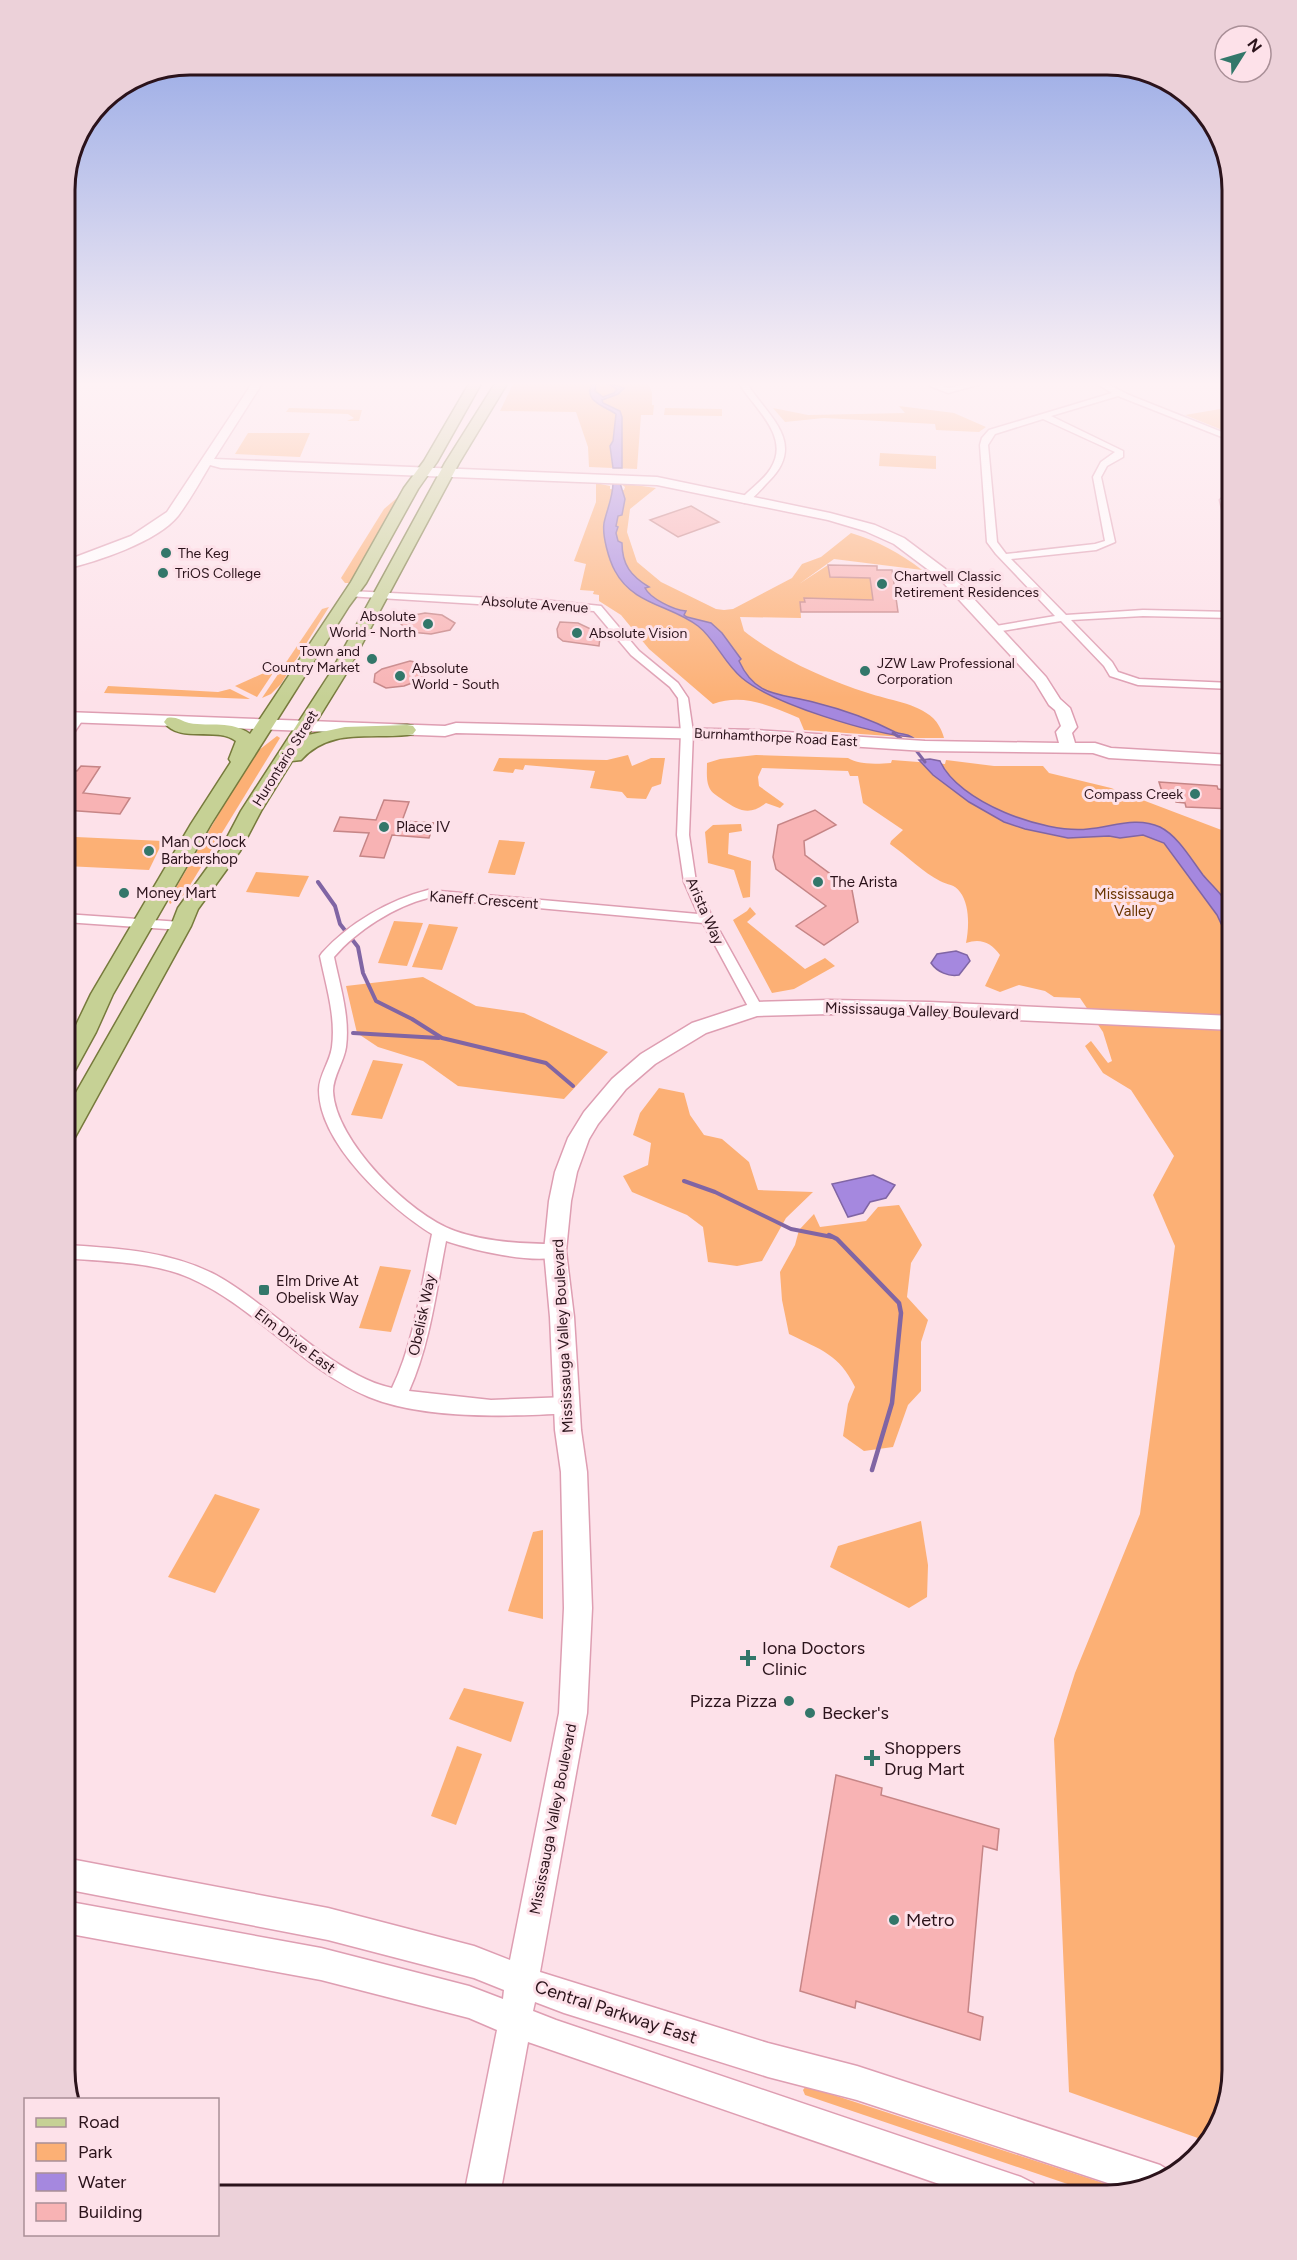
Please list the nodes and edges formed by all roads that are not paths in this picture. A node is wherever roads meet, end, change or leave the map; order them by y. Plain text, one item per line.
1 (192, 487) edge
2 (413, 487) edge
3 (440, 487) edge
4 (693, 487) edge
5 (757, 487) edge
6 (988, 487) edge
7 (1099, 487) edge
8 (748, 497) junction
9 (1004, 557) junction
10 (75, 562) edge
11 (350, 594) junction
12 (380, 595) junction
13 (1222, 615) edge
14 (1063, 618) junction
15 (996, 629) junction
16 (1222, 685) edge
17 (75, 707) edge
18 (75, 718) edge
19 (267, 720) junction
20 (308, 721) junction
21 (173, 722) junction
22 (456, 728) junction
23 (407, 730) junction
24 (687, 732) junction
25 (1066, 740) junction
26 (1095, 748) junction
27 (1222, 750) edge
28 (1222, 759) edge
29 (227, 780) junction
30 (251, 811) junction
31 (75, 918) edge
32 (706, 919) junction
33 (145, 922) junction
34 (182, 926) junction
35 (756, 1009) junction
36 (1222, 1022) edge
37 (75, 1050) edge
38 (75, 1115) edge
39 (440, 1232) junction
40 (555, 1251) junction
41 (75, 1253) edge
42 (397, 1397) junction
43 (568, 1405) junction
44 (75, 1875) edge
45 (75, 1919) edge
46 (522, 1980) junction
47 (513, 2020) junction
48 (1145, 2178) edge
49 (484, 2185) edge
50 (990, 2185) edge

1 - 10 street
2 - 11 main road
3 - 12 main road, Hurontario Street
4 - 8 street
5 - 8 street
6 - 9 street
7 - 9 street
8 - 15 street
9 - 14 street
11 - 12 street, Absolute Avenue
11 - 19 main road
12 - 20 main road, Hurontario Street
12 - 24 street, Absolute Avenue
13 - 14 street
14 - 15 street
14 - 16 street
15 - 25 street
17 - 19 street
18 - 21 street
19 - 20 street
19 - 21 street
19 - 29 main road
20 - 22 street, Burnhamthorpe Road East
20 - 23 street, Burnhamthorpe Road East
20 - 30 main road, Hurontario Street
21 - 29 main road
22 - 23 street, Burnhamthorpe Road East
22 - 24 street, Burnhamthorpe Road East
23 - 30 main road
24 - 25 street, Burnhamthorpe Road East
24 - 32 street, Arista Way
25 - 26 street, Burnhamthorpe Road East
26 - 27 street, Burnhamthorpe Road East
26 - 28 street, Burnhamthorpe Road East
29 - 33 main road
30 - 34 main road, Hurontario Street
31 - 33 street
32 - 35 street, Arista Way
32 - 39 street, Kaneff Crescent
33 - 34 street
33 - 37 main road
34 - 38 main road, Hurontario Street
35 - 36 street, Mississauga Valley Boulevard
35 - 40 street, Mississauga Valley Boulevard
39 - 40 street, Kaneff Crescent
39 - 42 street, Obelisk Way
40 - 43 street, Mississauga Valley Boulevard
41 - 42 street, Elm Drive East
42 - 43 street, Elm Drive East
43 - 46 street, Mississauga Valley Boulevard
44 - 46 street, Central Parkway East
45 - 47 street
46 - 47 street, Mississauga Valley Boulevard
46 - 48 street, Central Parkway East
47 - 49 street, Mississauga Valley Boulevard
47 - 50 street

